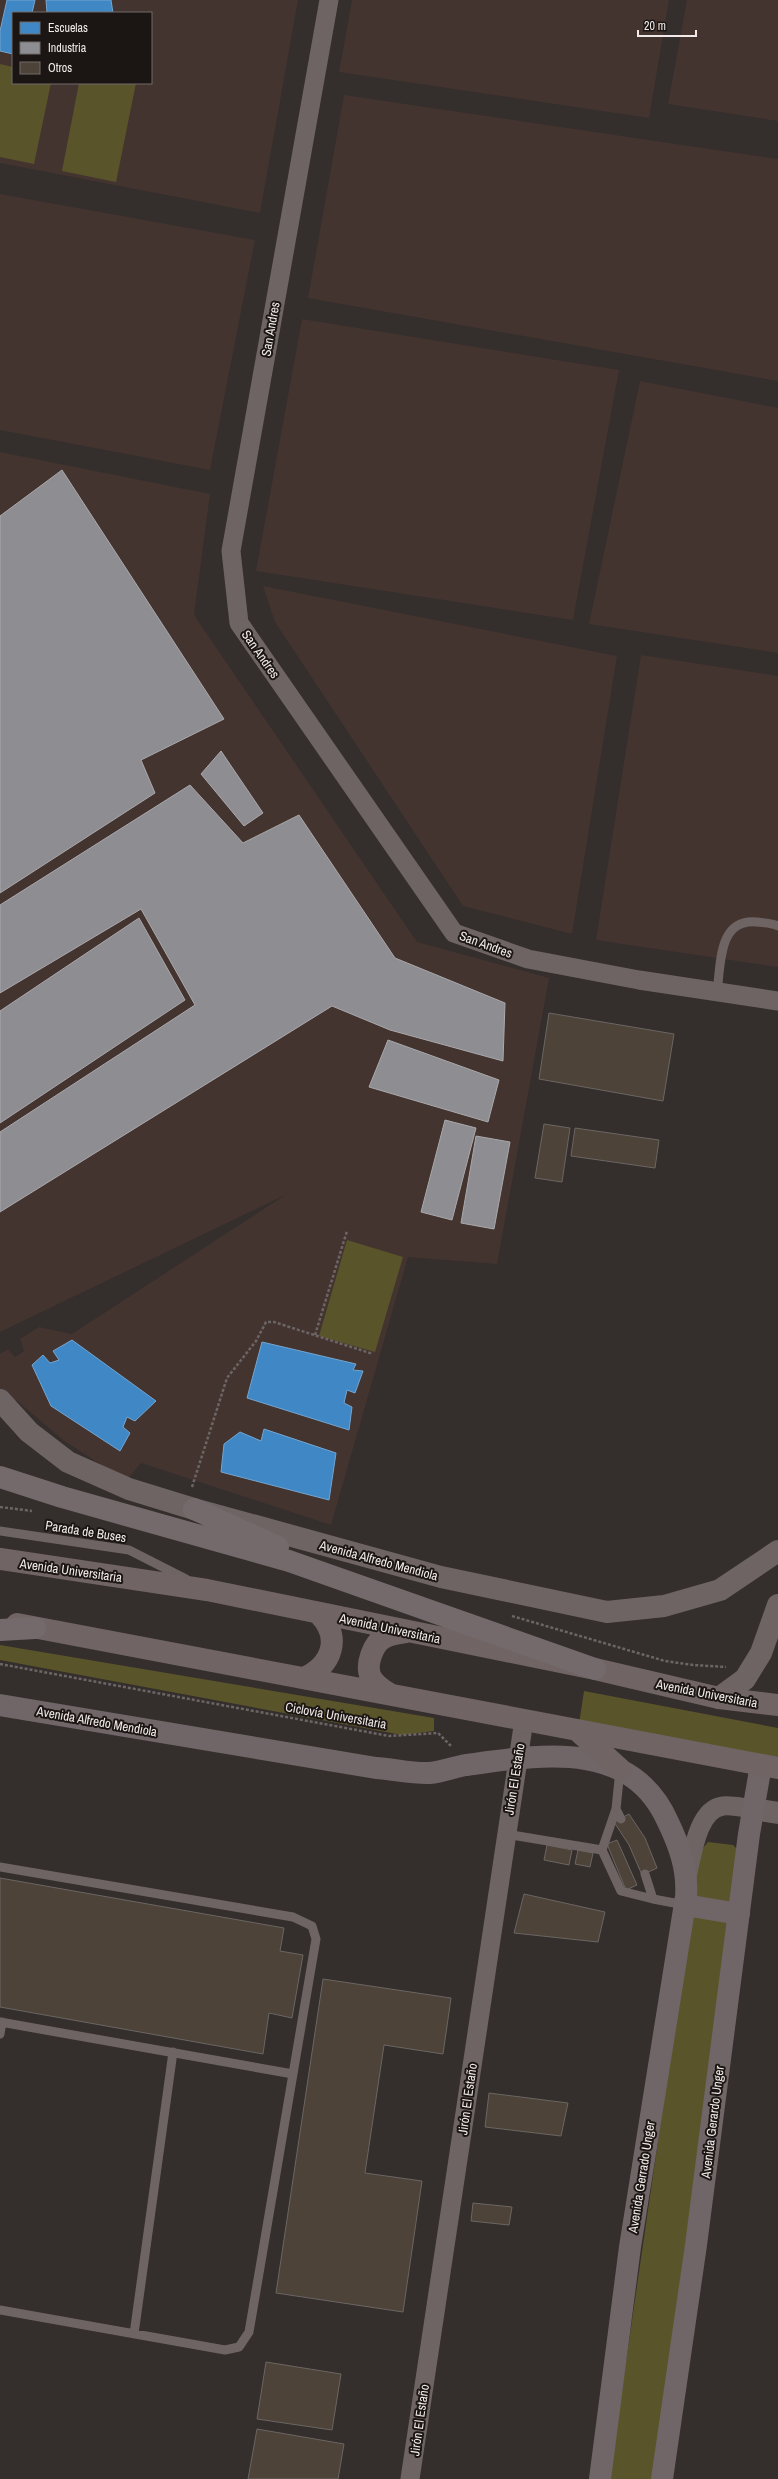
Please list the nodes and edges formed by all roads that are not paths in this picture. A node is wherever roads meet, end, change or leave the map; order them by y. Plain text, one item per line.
1 (329, 0) edge
2 (778, 926) edge
3 (717, 992) junction
4 (778, 1001) edge
5 (0, 1400) edge
6 (0, 1477) edge
7 (190, 1508) junction
8 (0, 1531) edge
9 (778, 1551) edge
10 (0, 1559) edge
11 (336, 1578) junction
12 (207, 1590) junction
13 (778, 1605) edge
14 (319, 1614) junction
15 (0, 1621) edge
16 (35, 1628) junction
17 (0, 1630) edge
18 (407, 1632) junction
19 (770, 1654) edge
20 (595, 1669) junction
21 (304, 1678) junction
22 (390, 1694) junction
23 (719, 1698) junction
24 (0, 1705) edge
25 (778, 1706) edge
26 (524, 1720) junction
27 (577, 1730) junction
28 (517, 1759) junction
29 (770, 1767) edge
30 (620, 1769) junction
31 (616, 1809) junction
32 (754, 1809) junction
33 (778, 1813) edge
34 (621, 1819) dead end
35 (506, 1834) junction
36 (602, 1850) junction
37 (0, 1867) edge
38 (645, 1874) dead end
39 (688, 1877) junction
40 (653, 1899) junction
41 (685, 1905) junction
42 (739, 1914) junction
43 (1, 2022) edge
44 (0, 2034) edge
45 (173, 2052) junction
46 (293, 2074) junction
47 (0, 2310) edge
48 (134, 2334) junction
49 (410, 2479) edge
50 (600, 2479) edge
51 (662, 2479) edge

1 - 3 street, San Andres
2 - 3 lane
3 - 4 street, San Andres
5 - 7 street, Avenida Alfredo Mendiola
6 - 11 highway
7 - 9 street, Avenida Alfredo Mendiola
7 - 11 highway
8 - 12 lane, Parada de Buses
10 - 12 main road, Avenida Universitaria
11 - 20 highway
12 - 14 main road, Avenida Universitaria
13 - 19 street
14 - 18 main road, Avenida Universitaria
14 - 21 main road
15 - 16 main road
16 - 17 highway
16 - 21 main road
18 - 20 main road, Avenida Universitaria
18 - 22 main road
19 - 23 street
20 - 23 main road, Avenida Universitaria
21 - 22 main road
22 - 26 main road
23 - 25 main road, Avenida Universitaria
24 - 28 main road, Avenida Alfredo Mendiola
26 - 27 main road
26 - 28 street, Jirón El Estaño
27 - 29 main road
27 - 30 main road
28 - 30 main road, Avenida Alfredo Mendiola
28 - 35 street, Jirón El Estaño
29 - 32 main road, Avenida Gerardo Unger
30 - 31 lane
30 - 39 main road, Avenida Gerrado Unger
31 - 34 lane
31 - 36 lane
32 - 33 street
32 - 39 street, Avenida Gerrado Unger
32 - 42 main road, Avenida Gerardo Unger
35 - 36 lane
35 - 49 street, Jirón El Estaño
36 - 40 lane
37 - 46 lane
38 - 40 lane
39 - 41 main road, Avenida Gerrado Unger
40 - 41 lane
41 - 42 main road
41 - 50 main road, Avenida Gerrado Unger
42 - 51 main road, Avenida Gerardo Unger
43 - 44 lane
43 - 45 lane
45 - 46 lane
45 - 48 lane
46 - 48 lane
47 - 48 lane

